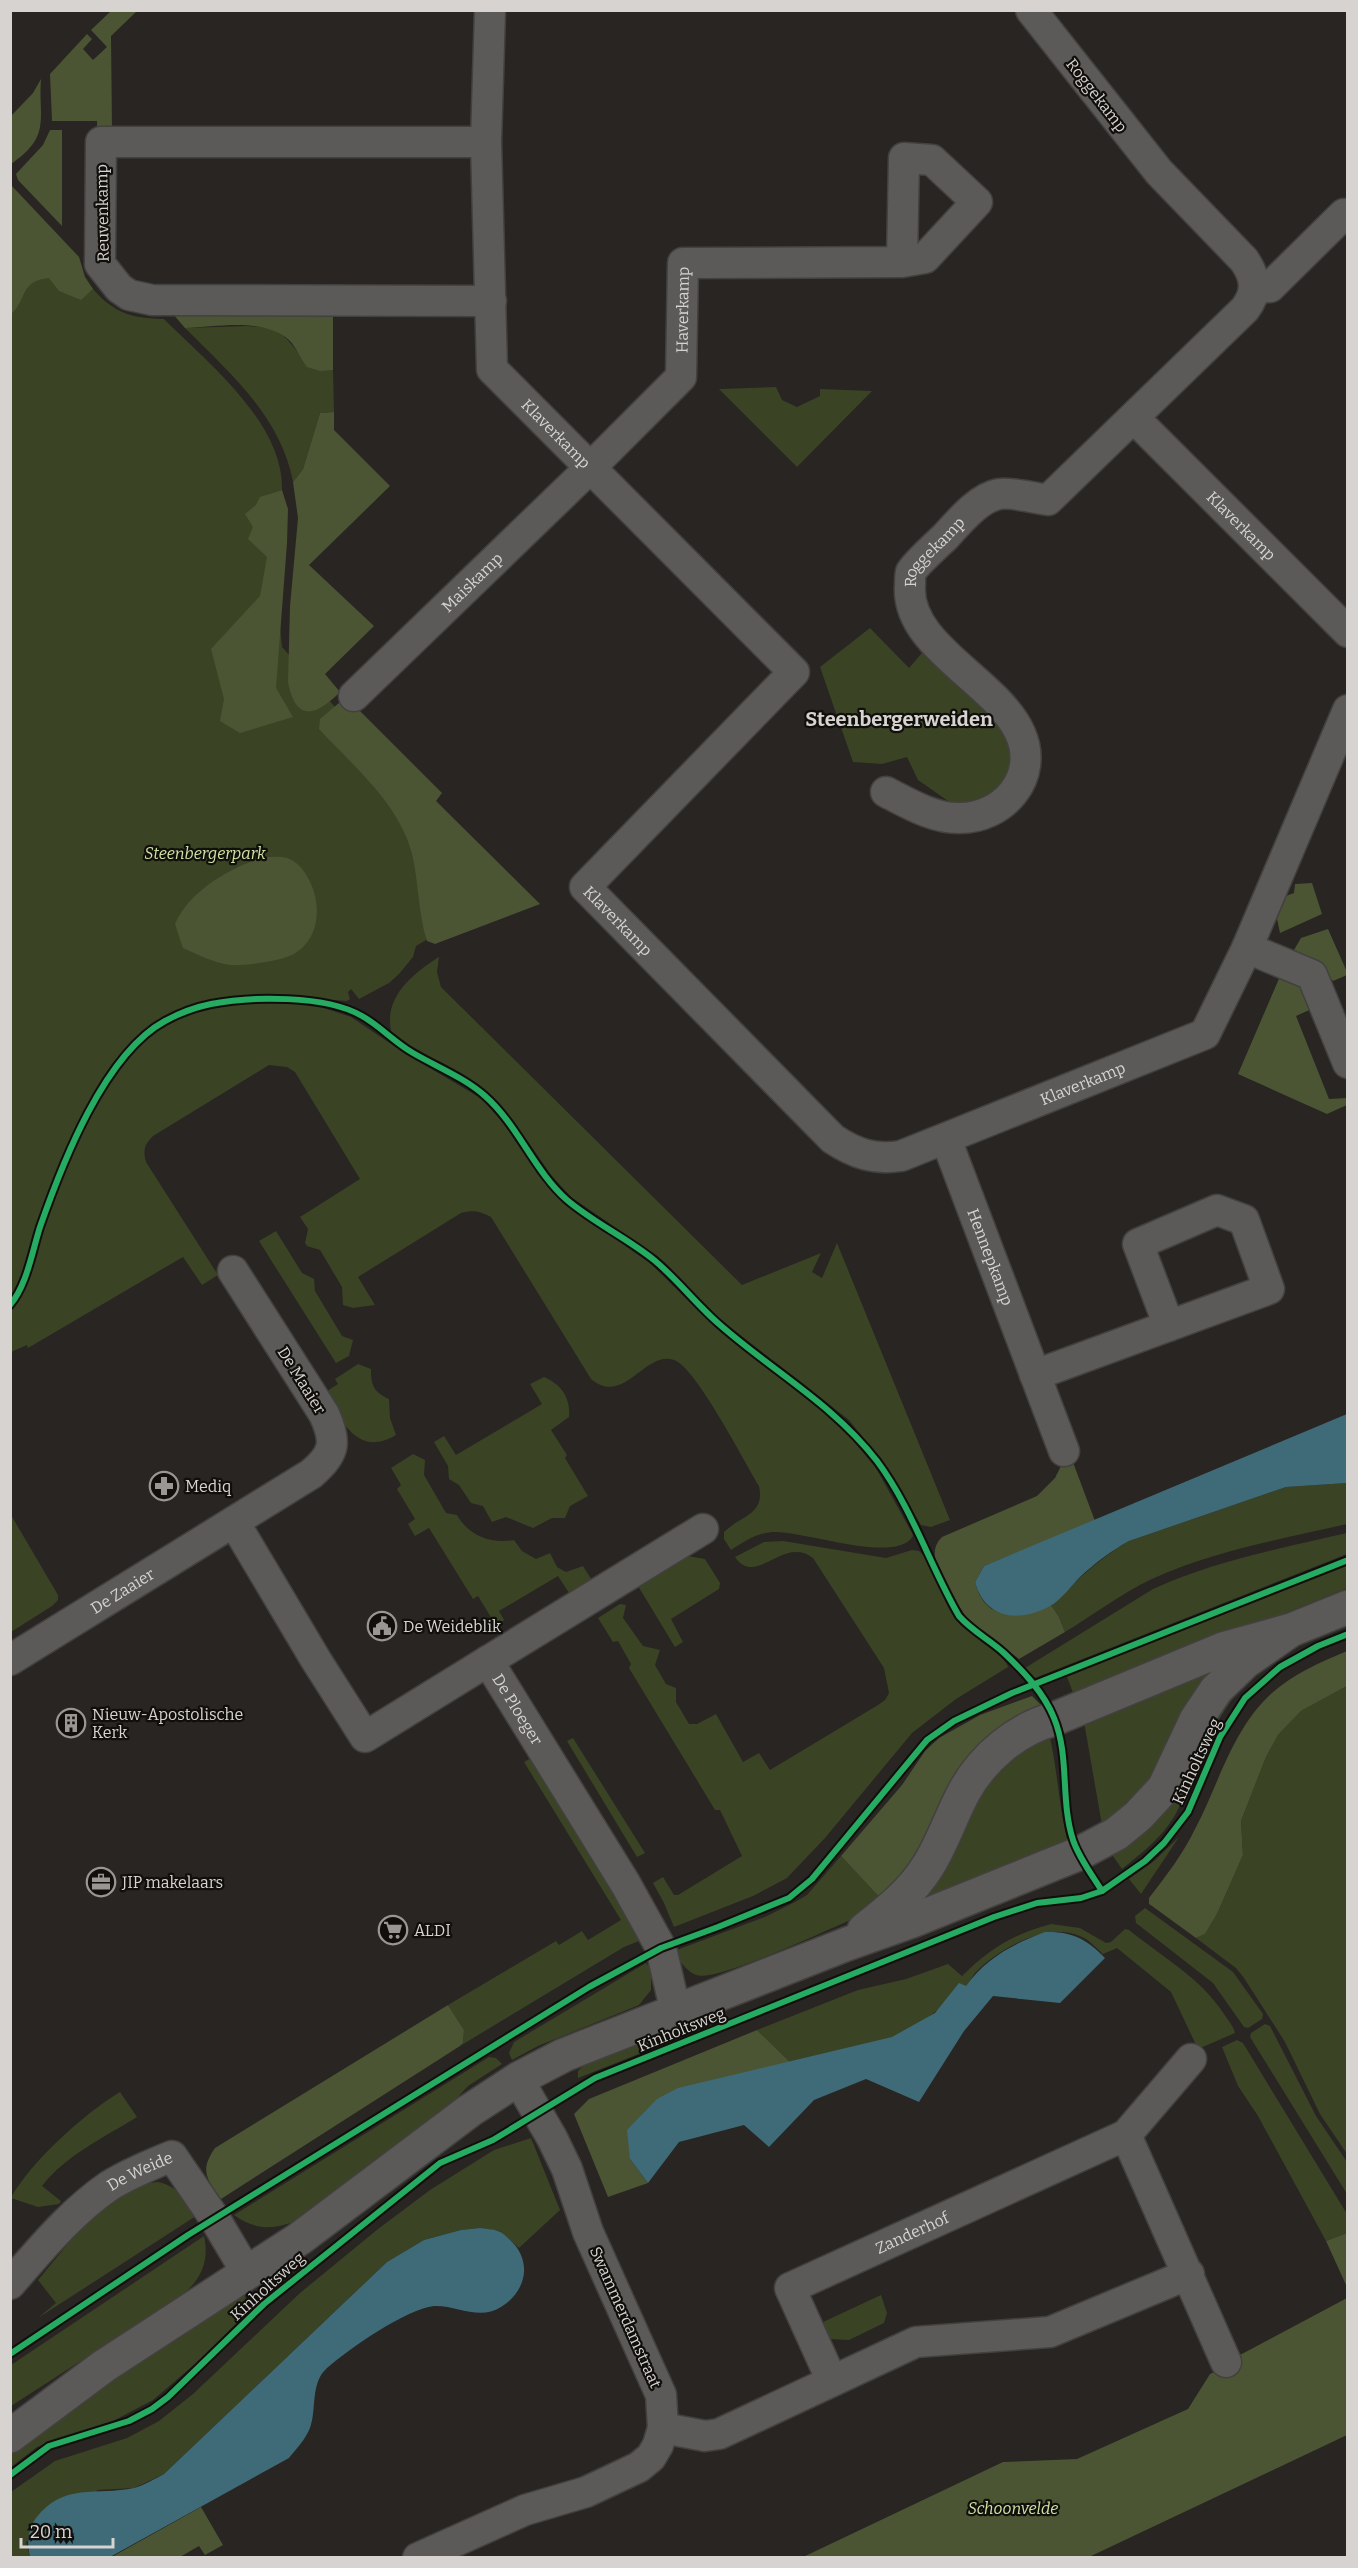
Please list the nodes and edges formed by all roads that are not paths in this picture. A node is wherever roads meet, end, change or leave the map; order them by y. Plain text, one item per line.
1 (490, 10) edge
2 (1031, 10) edge
3 (486, 142) junction
4 (1344, 214) dead end
5 (902, 262) dead end
6 (1255, 288) junction
7 (491, 301) junction
8 (1134, 418) junction
9 (590, 468) junction
10 (1347, 632) edge
11 (354, 696) dead end
12 (1347, 711) edge
13 (886, 792) dead end
14 (1247, 948) junction
15 (1347, 1063) edge
16 (946, 1138) junction
17 (233, 1271) dead end
18 (1169, 1326) junction
19 (1035, 1375) junction
20 (1064, 1452) dead end
21 (234, 1522) junction
22 (703, 1529) dead end
23 (1347, 1607) edge
24 (1291, 1630) junction
25 (10, 1660) edge
26 (488, 1661) junction
27 (847, 1944) junction
28 (676, 2013) junction
29 (1191, 2059) dead end
30 (518, 2079) junction
31 (1126, 2135) junction
32 (247, 2273) junction
33 (1189, 2274) junction
34 (10, 2284) edge
35 (1226, 2362) dead end
36 (104, 2366) junction
37 (832, 2381) junction
38 (10, 2420) edge
39 (663, 2428) junction
40 (10, 2436) edge
41 (418, 2558) edge

1 - 3 street, Klaverkamp
2 - 6 street, Roggekamp
3 - 7 street, Klaverkamp
3 - 7 street, Reuvenkamp
4 - 6 street
5 - 9 street, Haverkamp
6 - 8 street, Roggekamp
7 - 9 street, Klaverkamp
8 - 10 street, Klaverkamp
8 - 13 street, Roggekamp
9 - 11 street, Maiskamp
9 - 16 street, Klaverkamp
12 - 14 street, Klaverkamp
14 - 15 street
14 - 16 street, Klaverkamp
16 - 19 street, Hennepkamp
17 - 21 street, De Maaier
18 - 18 street
18 - 19 street
19 - 20 street, Hennepkamp
21 - 25 street, De Zaaier
21 - 26 street, De Ploeger
22 - 26 street
23 - 24 street, Kinholtsweg
24 - 27 street, Kinholtsweg
24 - 27 street, Kinholtsweg
26 - 28 street, De Ploeger
27 - 28 street, Kinholtsweg
28 - 30 street, Kinholtsweg
29 - 31 street, Zanderhof
30 - 32 street, Kinholtsweg
30 - 39 street, Swammerdamstraat
31 - 33 street
31 - 37 street, Zanderhof
32 - 34 street, De Weide
32 - 36 street, Kinholtsweg
33 - 35 street
33 - 37 street
36 - 38 street, Kinholtsweg
36 - 40 street, Kinholtsweg
37 - 39 street
39 - 41 street, Swammerdamstraat

